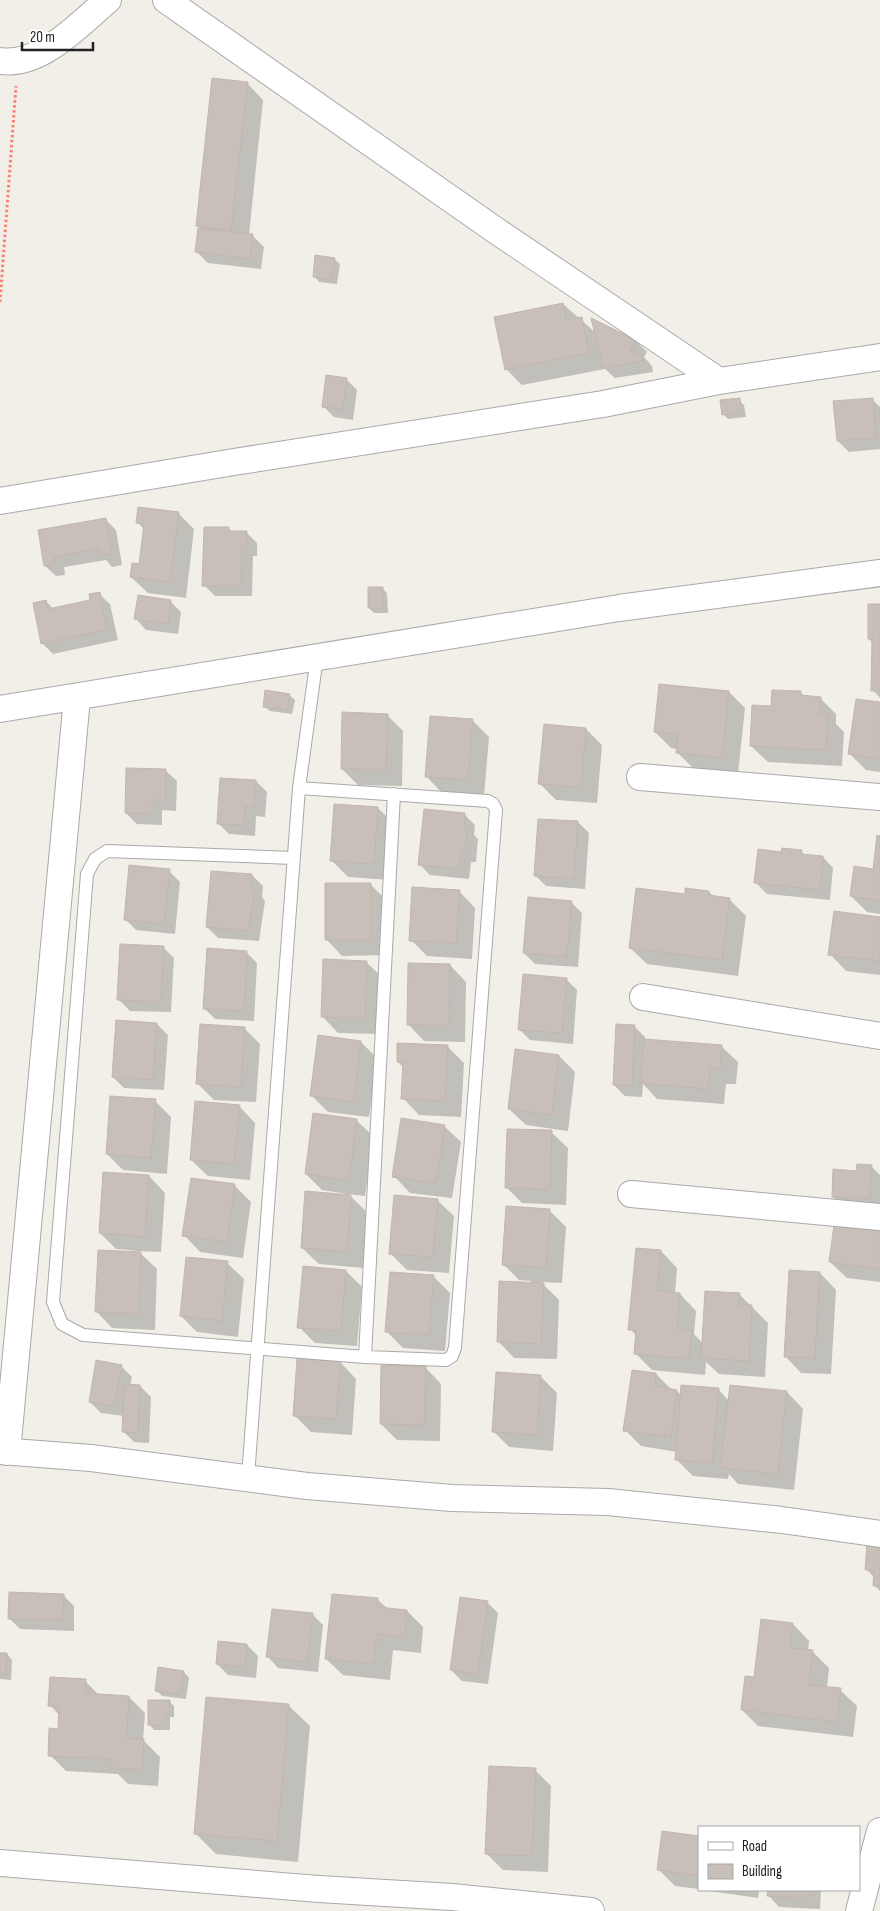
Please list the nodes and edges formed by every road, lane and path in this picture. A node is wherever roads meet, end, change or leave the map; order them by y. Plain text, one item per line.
1 (108, 0) edge
2 (166, 0) edge
3 (7, 62) edge
4 (0, 302) edge
5 (880, 357) edge
6 (719, 381) junction
7 (0, 501) edge
8 (880, 573) edge
9 (317, 657) junction
10 (77, 698) junction
11 (0, 709) edge
12 (640, 777) dead end
13 (299, 788) junction
14 (394, 794) junction
15 (880, 797) edge
16 (294, 858) junction
17 (643, 997) dead end
18 (880, 1036) edge
19 (631, 1194) dead end
20 (880, 1217) edge
21 (258, 1349) junction
22 (365, 1357) junction
23 (4, 1452) edge
24 (248, 1477) junction
25 (880, 1534) edge
26 (880, 1831) edge
27 (0, 1863) edge
28 (591, 1911) edge
29 (860, 1911) edge

1 - 3 street
2 - 6 street
3 - 4 path
5 - 6 street
6 - 7 street
8 - 9 street
9 - 10 street
9 - 13 lane
10 - 11 street
10 - 23 street
12 - 15 street
13 - 14 lane
13 - 16 lane
14 - 22 lane
14 - 22 lane
16 - 21 lane
16 - 21 lane
17 - 18 street
19 - 20 street
21 - 22 lane
21 - 24 lane
23 - 24 street
24 - 25 street
26 - 29 street
27 - 28 street

